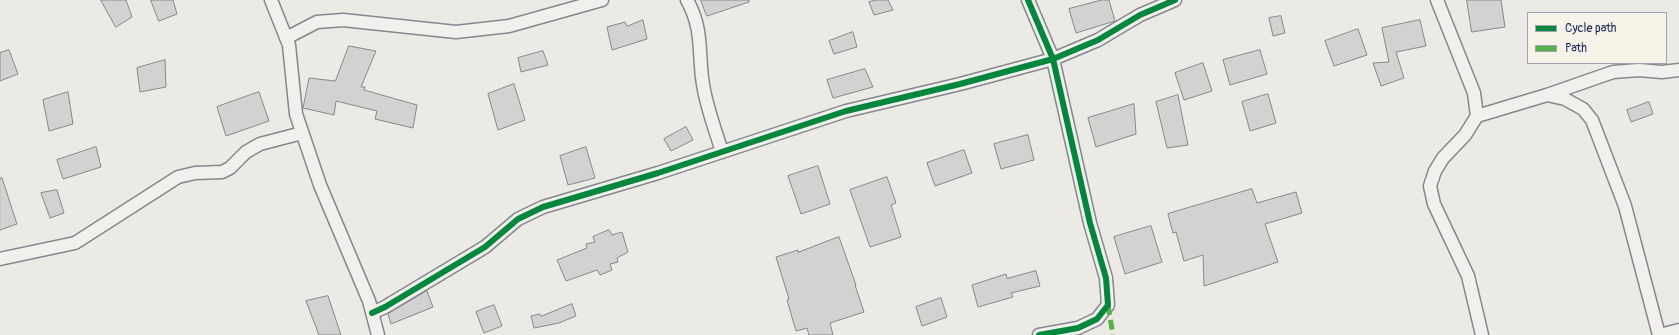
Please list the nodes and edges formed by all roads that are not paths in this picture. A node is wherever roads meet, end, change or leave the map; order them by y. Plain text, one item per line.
1 (271, 0) edge
2 (602, 0) edge
3 (687, 0) edge
4 (1028, 0) edge
5 (1175, 0) edge
6 (1437, 0) edge
7 (286, 38) junction
8 (1053, 59) junction
9 (1679, 70) edge
10 (1547, 95) junction
11 (1477, 116) junction
12 (302, 133) junction
13 (722, 152) junction
14 (0, 259) edge
15 (372, 313) junction
16 (1679, 330) edge
17 (378, 335) edge
18 (1039, 335) edge
19 (1482, 335) edge
20 (1659, 335) edge

1 - 7 street
2 - 7 street
3 - 13 street
4 - 8 street
5 - 8 street
6 - 11 street
7 - 12 street
8 - 13 street
8 - 18 street
9 - 10 street
10 - 11 street
10 - 20 street
11 - 19 street
12 - 14 street
12 - 15 street
13 - 15 street
15 - 17 street
16 - 20 street

